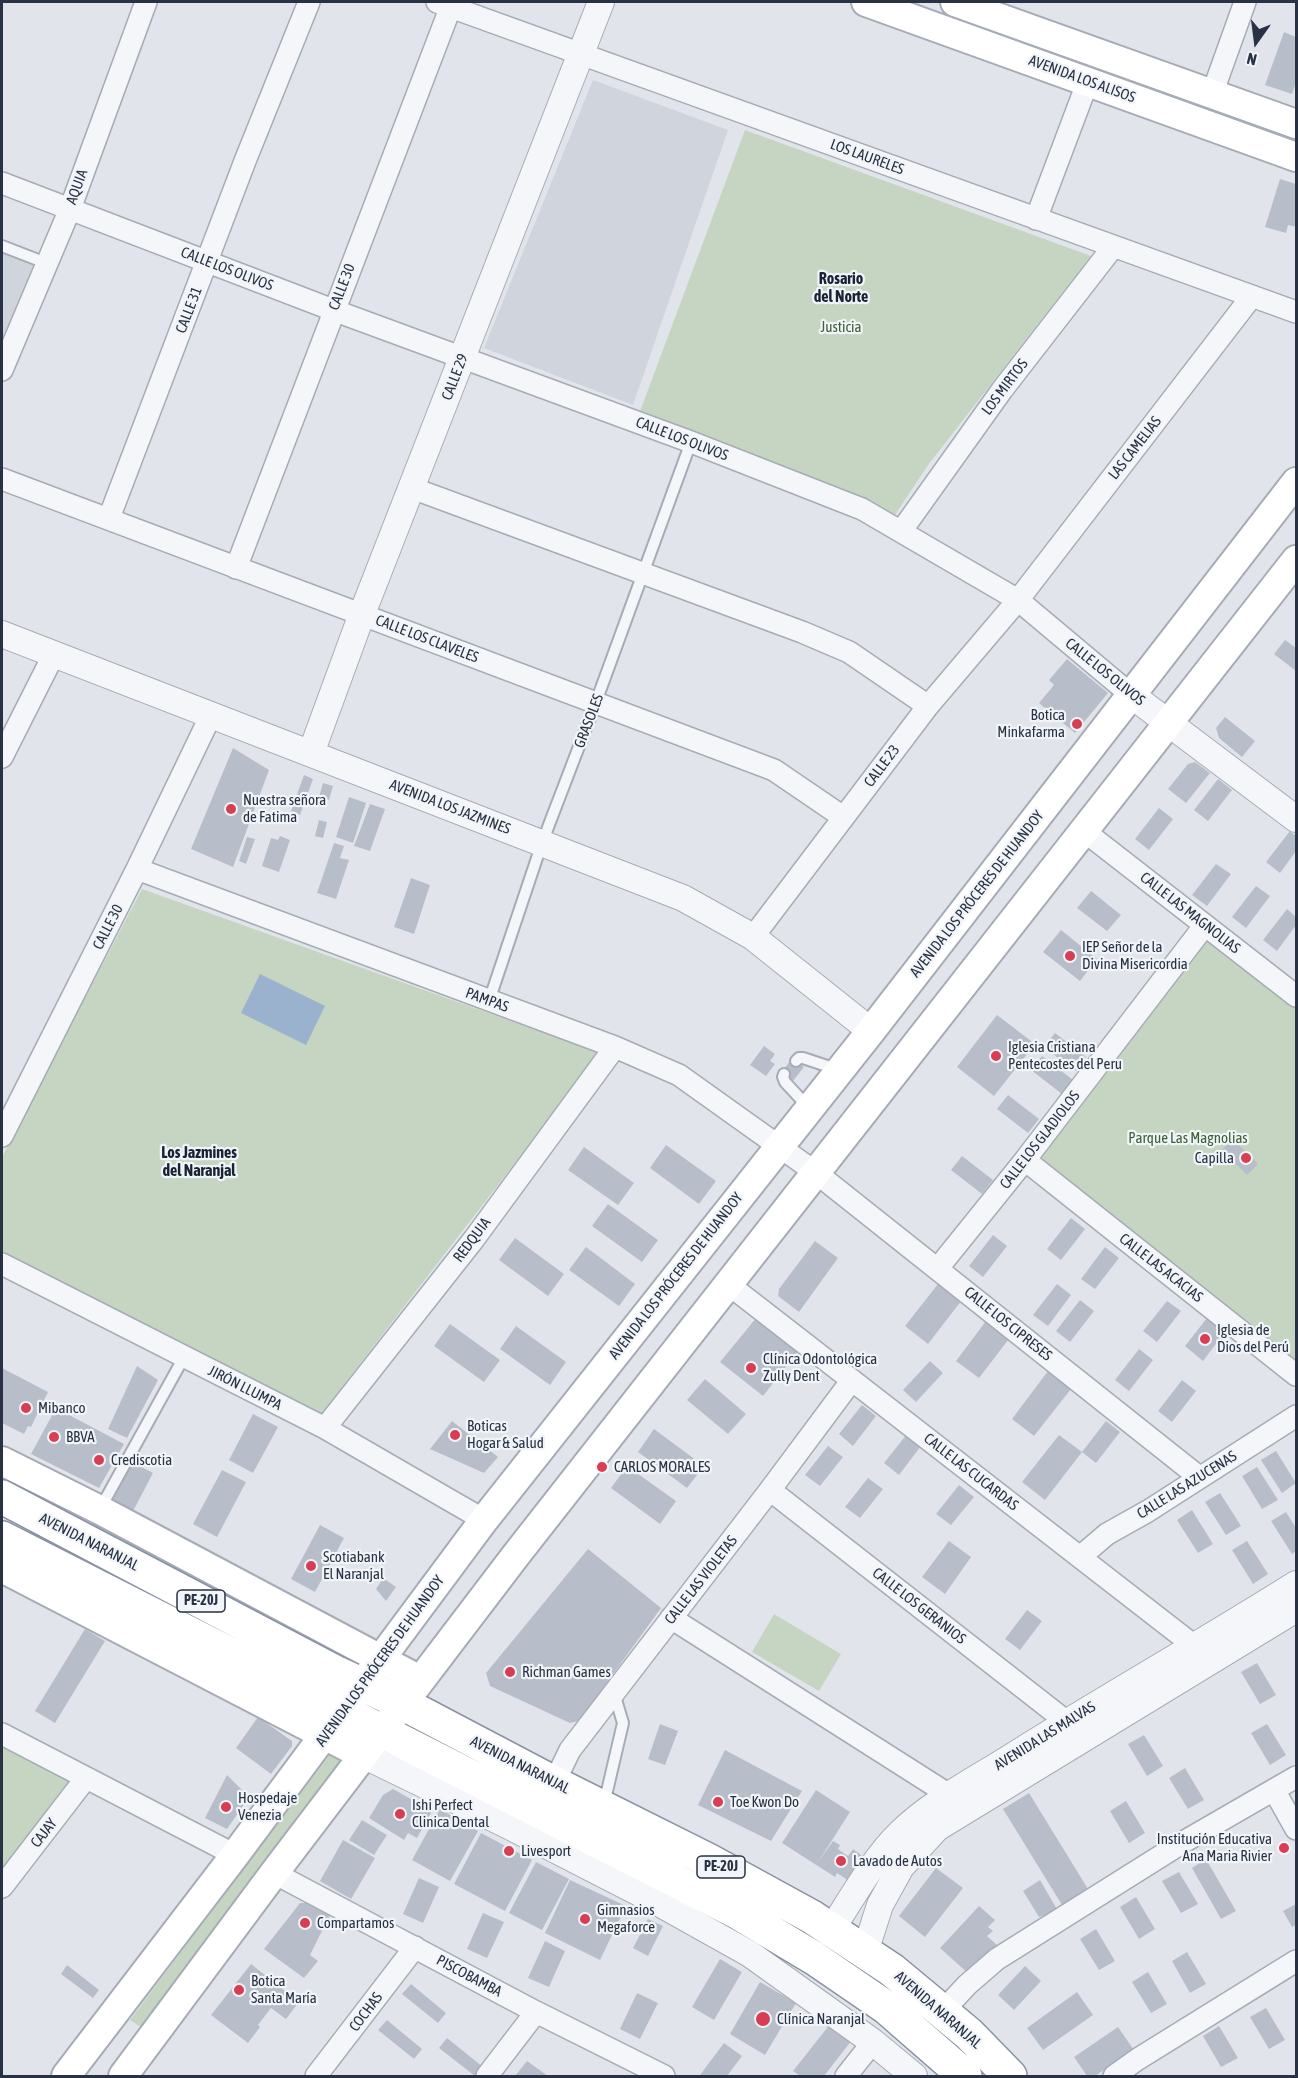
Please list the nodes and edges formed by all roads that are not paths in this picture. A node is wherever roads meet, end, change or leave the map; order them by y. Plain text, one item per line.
1 (146, 2) edge
2 (309, 2) edge
3 (601, 2) edge
4 (866, 2) edge
5 (956, 2) edge
6 (1245, 2) edge
7 (444, 4) edge
8 (1002, 18) junction
9 (991, 45) junction
10 (582, 53) junction
11 (1088, 81) junction
12 (1212, 94) junction
13 (1296, 124) edge
14 (1296, 157) edge
15 (2, 183) edge
16 (70, 209) junction
17 (1036, 219) junction
18 (2, 246) edge
19 (1113, 247) junction
20 (208, 262) junction
21 (46, 263) junction
22 (1252, 296) junction
23 (333, 310) junction
24 (1296, 312) edge
25 (463, 357) junction
26 (2, 370) edge
27 (691, 442) junction
28 (2, 479) edge
29 (1296, 482) edge
30 (412, 488) junction
31 (109, 518) junction
32 (902, 530) junction
33 (1296, 560) edge
34 (236, 568) junction
35 (642, 573) junction
36 (1018, 600) junction
37 (362, 614) junction
38 (2, 634) edge
39 (54, 654) junction
40 (1130, 694) junction
41 (596, 702) junction
42 (928, 706) junction
43 (211, 715) junction
44 (1170, 723) junction
45 (311, 753) junction
46 (2, 757) edge
47 (1295, 815) edge
48 (843, 817) junction
49 (1084, 831) junction
50 (542, 843) junction
51 (137, 869) junction
52 (1205, 925) junction
53 (753, 937) junction
54 (1296, 996) edge
55 (489, 1001) junction
56 (872, 1031) junction
57 (615, 1047) junction
58 (796, 1061) dead end
59 (839, 1070) junction
60 (784, 1074) dead end
61 (809, 1108) junction
62 (2, 1136) edge
63 (778, 1147) junction
64 (1024, 1160) junction
65 (815, 1172) junction
66 (2, 1264) edge
67 (938, 1268) junction
68 (728, 1284) junction
69 (184, 1357) junction
70 (1296, 1375) edge
71 (852, 1380) junction
72 (1296, 1416) edge
73 (325, 1428) junction
74 (2, 1461) edge
75 (1199, 1477) junction
76 (770, 1490) junction
77 (2, 1497) edge
78 (100, 1510) junction
79 (484, 1520) junction
80 (2, 1538) edge
81 (1080, 1557) junction
82 (2, 1568) edge
83 (1296, 1584) edge
84 (1296, 1609) edge
85 (671, 1618) junction
86 (1204, 1654) junction
87 (381, 1659) junction
88 (411, 1692) junction
89 (614, 1692) junction
90 (343, 1710) junction
91 (1067, 1722) junction
92 (2, 1734) edge
93 (373, 1743) junction
94 (1296, 1777) edge
95 (86, 1778) junction
96 (554, 1783) junction
97 (1274, 1790) junction
98 (960, 1802) junction
99 (603, 1808) junction
100 (1296, 1829) edge
101 (235, 1855) junction
102 (274, 1873) junction
103 (2, 1887) edge
104 (831, 1930) junction
105 (415, 1947) junction
106 (865, 1952) junction
107 (1296, 1961) edge
108 (536, 2012) junction
109 (942, 2012) junction
110 (109, 2020) junction
111 (873, 2042) junction
112 (146, 2047) junction
113 (941, 2062) edge
114 (66, 2076) edge
115 (123, 2076) edge
116 (316, 2076) edge
117 (487, 2076) edge
118 (663, 2076) edge
119 (846, 2076) edge
120 (915, 2076) edge
121 (965, 2076) edge
122 (1010, 2076) edge
123 (1114, 2076) edge

1 - 16 street, AQUIA
2 - 20 street, CALLE 31
3 - 10 street, CALLE 29
4 - 9 main road, AVENIDA LOS ALISOS
5 - 8 main road, AVENIDA LOS ALISOS
6 - 12 street
7 - 10 street, LOS LAURELES
7 - 23 street, CALLE 30
8 - 9 main road
8 - 12 main road, AVENIDA LOS ALISOS
9 - 11 main road, AVENIDA LOS ALISOS
10 - 17 street, LOS LAURELES
10 - 25 street, CALLE 29
11 - 14 main road, AVENIDA LOS ALISOS
11 - 17 street
12 - 13 main road, AVENIDA LOS ALISOS
15 - 16 street, CALLE LOS OLIVOS
16 - 20 street, CALLE LOS OLIVOS
16 - 21 street, AQUIA
17 - 19 street, LOS LAURELES
18 - 21 lane
19 - 22 street, LOS LAURELES
19 - 32 street, LOS MIRTOS
20 - 23 street, CALLE LOS OLIVOS
20 - 31 street, CALLE 31
21 - 26 street, AQUIA
22 - 24 street, LOS LAURELES
22 - 36 street, LAS CAMELIAS
23 - 25 street, CALLE LOS OLIVOS
23 - 34 street, CALLE 30
25 - 27 street, CALLE LOS OLIVOS
25 - 30 street, CALLE 29
27 - 32 street, CALLE LOS OLIVOS
27 - 35 lane, GRASOLES
28 - 31 street, CALLE LOS CLAVELES
29 - 40 main road, AVENIDA LOS PRÓCERES DE HUANDOY
30 - 35 street
30 - 37 street, CALLE 29
31 - 34 street, CALLE LOS CLAVELES
32 - 36 street, CALLE LOS OLIVOS
33 - 44 main road
34 - 37 street, CALLE LOS CLAVELES
35 - 41 lane, GRASOLES
35 - 42 street
36 - 40 street, CALLE LOS OLIVOS
36 - 42 street, CALLE 23
37 - 41 street, CALLE LOS CLAVELES
37 - 45 street, CALLE 29
38 - 39 street, AVENIDA LOS JAZMINES
39 - 43 street, AVENIDA LOS JAZMINES
39 - 46 street
40 - 44 street, CALLE LOS OLIVOS
40 - 56 main road, AVENIDA LOS PRÓCERES DE HUANDOY
41 - 48 street, CALLE LOS CLAVELES
41 - 50 lane, GRASOLES
42 - 48 street, CALLE 23
43 - 45 street, AVENIDA LOS JAZMINES
43 - 51 street, CALLE 30
44 - 47 street, CALLE LOS OLIVOS
44 - 49 main road
45 - 50 street, AVENIDA LOS JAZMINES
48 - 53 street, CALLE 23
49 - 52 street, CALLE LAS MAGNOLIAS
49 - 65 main road
50 - 53 street, AVENIDA LOS JAZMINES
50 - 55 lane, GRASOLES
51 - 55 street, PAMPAS
51 - 62 street, CALLE 30
52 - 54 street, CALLE LAS MAGNOLIAS
52 - 64 street, CALLE LOS GLADIOLOS
53 - 56 street, AVENIDA LOS JAZMINES
55 - 57 street, PAMPAS
56 - 59 main road, AVENIDA LOS PRÓCERES DE HUANDOY
57 - 63 street, PAMPAS
57 - 73 street, REDQUIA
58 - 59 lane
59 - 61 main road, AVENIDA LOS PRÓCERES DE HUANDOY
60 - 61 lane
61 - 63 main road, AVENIDA LOS PRÓCERES DE HUANDOY
63 - 65 street, PAMPAS
63 - 79 main road, AVENIDA LOS PRÓCERES DE HUANDOY
64 - 67 street, CALLE LOS GLADIOLOS
64 - 70 street, CALLE LAS ACACIAS
65 - 67 street, CALLE LOS CIPRESES
65 - 68 main road
66 - 69 street, JIRÓN LLUMPA
67 - 75 street, CALLE LOS CIPRESES
68 - 71 street, CALLE LAS CUCARDAS
68 - 88 main road
69 - 73 street, JIRÓN LLUMPA
69 - 78 lane
71 - 76 street, CALLE LAS VIOLETAS
71 - 81 street, CALLE LAS CUCARDAS
72 - 75 street, CALLE LAS AZUCENAS
73 - 79 street, JIRÓN LLUMPA
74 - 78 main road, AVENIDA NARANJAL
75 - 81 street, CALLE LAS AZUCENAS
76 - 85 street, CALLE LAS VIOLETAS
76 - 91 street, CALLE LOS GERANIOS
77 - 90 highway, AVENIDA NARANJAL / PE-20J
78 - 87 main road, AVENIDA NARANJAL
79 - 87 main road, AVENIDA LOS PRÓCERES DE HUANDOY
80 - 90 highway, AVENIDA NARANJAL / PE-20J
81 - 86 street, CALLE LAS CUCARDAS
82 - 90 main road, AVENIDA NARANJAL
83 - 86 street, AVENIDA LAS MALVAS
84 - 86 street, AVENIDA LAS MALVAS
85 - 89 street, CALLE LAS VIOLETAS
85 - 98 street
86 - 91 street, AVENIDA LAS MALVAS
86 - 98 street, AVENIDA LAS MALVAS
87 - 88 main road, AVENIDA NARANJAL
87 - 90 main road, AVENIDA LOS PRÓCERES DE HUANDOY
88 - 90 highway, AVENIDA NARANJAL / PE-20J
88 - 93 main road
88 - 96 highway, AVENIDA NARANJAL / PE-20J
89 - 96 street, CALLE LAS VIOLETAS
89 - 99 lane
90 - 93 highway, AVENIDA NARANJAL / PE-20J
90 - 101 main road, AVENIDA LOS PRÓCERES DE HUANDOY
91 - 98 street, AVENIDA LAS MALVAS
92 - 95 street
93 - 102 main road
93 - 111 street, AVENIDA NARANJAL
93 - 113 highway, AVENIDA NARANJAL / PE-20J
94 - 97 street
95 - 101 street
95 - 103 street, CAJAY
96 - 99 highway, AVENIDA NARANJAL / PE-20J
97 - 100 street
97 - 109 street
98 - 104 street, AVENIDA LAS MALVAS
98 - 106 street, AVENIDA LAS MALVAS
99 - 104 highway, AVENIDA NARANJAL / PE-20J
101 - 110 main road, AVENIDA LOS PRÓCERES DE HUANDOY
102 - 105 street, PISCOBAMBA
102 - 112 main road
104 - 106 highway, AVENIDA NARANJAL / PE-20J
105 - 108 street, PISCOBAMBA
105 - 116 street, COCHAS
106 - 109 highway, AVENIDA NARANJAL / PE-20J
107 - 123 street
108 - 117 street
108 - 118 street, PISCOBAMBA
109 - 122 highway, AVENIDA NARANJAL / PE-20J
110 - 112 main road
110 - 114 main road, AVENIDA LOS PRÓCERES DE HUANDOY
111 - 119 street
111 - 120 street, AVENIDA NARANJAL
112 - 115 main road
113 - 121 highway, AVENIDA NARANJAL / PE-20J

